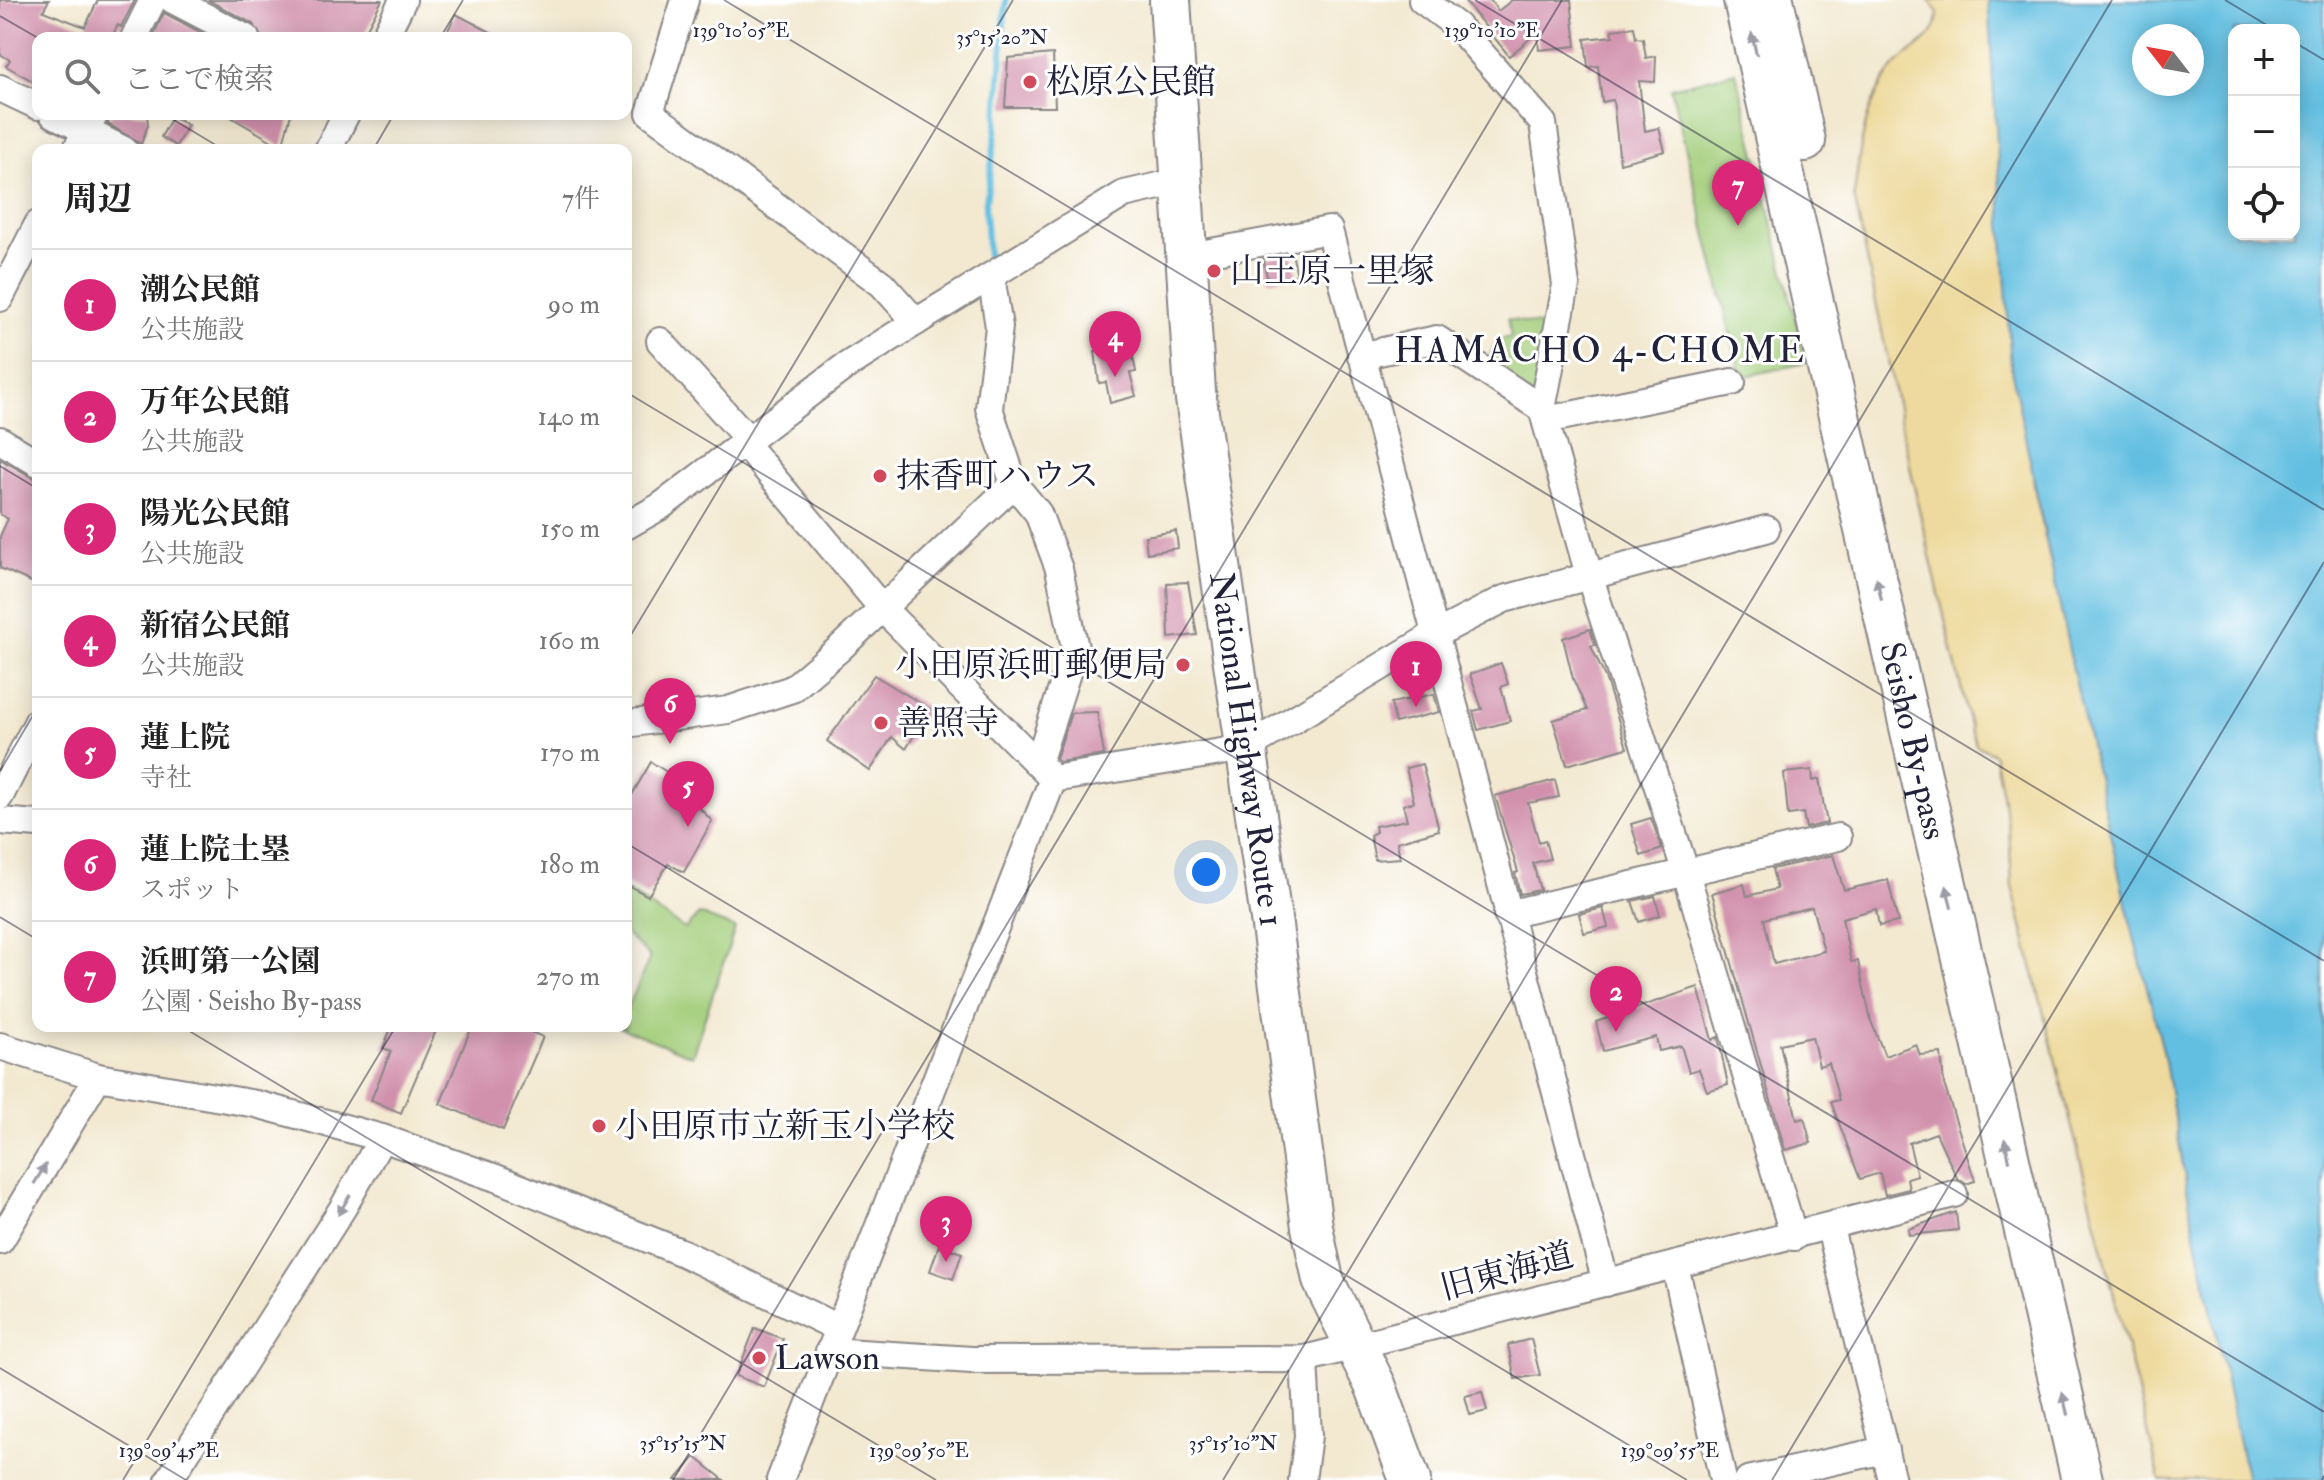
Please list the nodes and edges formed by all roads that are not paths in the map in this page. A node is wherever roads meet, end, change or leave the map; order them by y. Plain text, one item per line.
1 (153, 0) edge
2 (173, 0) edge
3 (403, 0) edge
4 (685, 0) edge
5 (1170, 0) edge
6 (1422, 0) edge
7 (1744, 0) edge
8 (1773, 0) edge
9 (137, 32) edge
10 (234, 32) edge
11 (387, 32) edge
12 (0, 88) edge
13 (32, 103) edge
14 (65, 120) edge
15 (343, 120) edge
16 (86, 131) edge
17 (112, 144) edge
18 (331, 144) edge
19 (1181, 181) junction
20 (32, 236) edge
21 (1184, 257) junction
22 (991, 276) junction
23 (0, 298) edge
24 (916, 322) junction
25 (660, 341) dead end
26 (1361, 356) junction
27 (1732, 382) dead end
28 (1544, 415) junction
29 (0, 440) edge
30 (746, 441) junction
31 (32, 459) edge
32 (1014, 484) junction
33 (632, 523) edge
34 (1766, 529) dead end
35 (1589, 575) junction
36 (882, 608) junction
37 (1434, 635) junction
38 (632, 723) edge
39 (32, 733) edge
40 (1246, 748) junction
41 (1046, 771) junction
42 (0, 796) edge
43 (0, 821) edge
44 (32, 824) edge
45 (1838, 837) dead end
46 (1686, 873) junction
47 (1507, 914) junction
48 (0, 1046) edge
49 (98, 1077) junction
50 (382, 1138) junction
51 (1954, 1194) dead end
52 (1830, 1228) junction
53 (1794, 1237) junction
54 (0, 1241) edge
55 (1675, 1265) junction
56 (1606, 1283) junction
57 (834, 1340) junction
58 (1357, 1348) junction
59 (1304, 1359) junction
60 (1885, 1450) junction
61 (169, 1480) edge
62 (780, 1480) edge
63 (1302, 1480) edge
64 (1410, 1480) edge
65 (1723, 1480) edge
66 (1748, 1480) edge
67 (1892, 1480) edge
68 (2082, 1480) edge
69 (2109, 1480) edge

1 - 9 street
2 - 10 street
3 - 11 street
4 - 24 street
5 - 19 highway, National Highway Route 1
6 - 28 street
68 -> 7 highway, Seisho By-pass
8 - 69 highway, Seisho By-pass
12 - 13 street
14 - 16 street
15 - 18 street
16 - 17 street
19 - 21 highway, National Highway Route 1
19 - 22 street
20 - 23 street
21 - 26 street
21 - 40 highway, National Highway Route 1
22 - 24 street
22 - 32 street
24 - 30 street
25 - 30 street
26 - 28 street
26 - 37 street
27 - 28 street
28 - 35 street
29 - 31 street
30 - 33 street
30 - 36 street
32 - 36 street
32 - 41 street
34 - 35 street
35 - 37 street
35 - 46 street
36 - 38 street
36 - 41 street
37 - 40 street
37 - 47 street
39 - 42 street
40 - 41 street
40 - 58 highway, National Highway Route 1
41 - 57 street
43 - 44 street
45 - 46 street
46 - 47 street
46 - 53 street
47 - 56 street
48 - 49 street
49 - 50 street
54 -> 49 street
50 - 57 street
50 -> 61 street
51 - 52 street, 旧東海道
52 - 53 street, 旧東海道
52 - 60 street
53 - 55 street, 旧東海道
55 - 56 street, 旧東海道
55 - 65 street
56 - 58 street, 旧東海道
57 - 59 street, 旧東海道
57 - 62 street
58 - 59 street, 旧東海道
58 - 64 highway, National Highway Route 1
59 - 63 street
60 - 66 street
60 - 67 street

